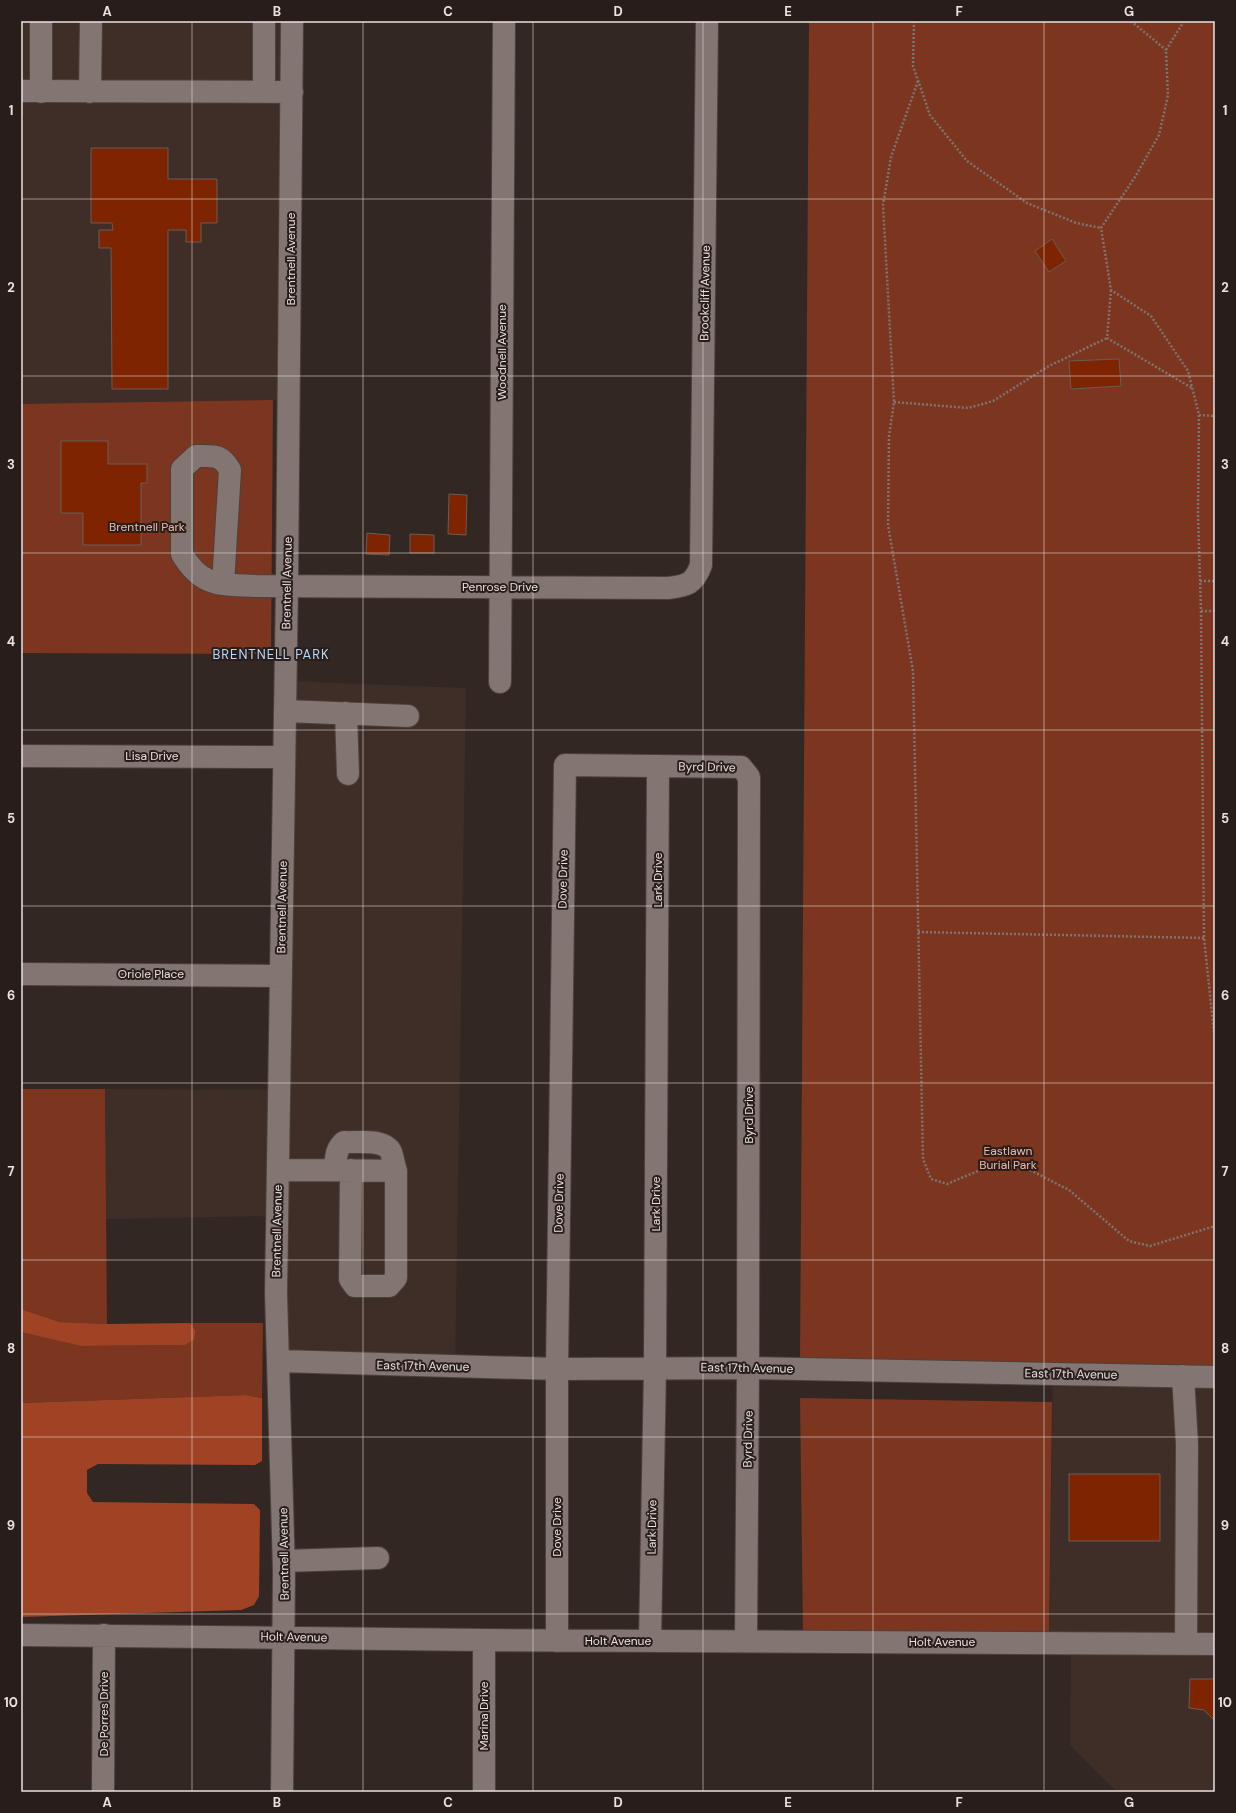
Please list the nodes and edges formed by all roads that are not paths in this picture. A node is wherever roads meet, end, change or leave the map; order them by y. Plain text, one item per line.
1 (41, 21) edge
2 (90, 21) edge
3 (264, 21) edge
4 (292, 21) edge
5 (504, 21) edge
6 (707, 21) edge
7 (31, 92) edge
8 (90, 92) junction
9 (264, 92) junction
10 (292, 92) junction
11 (701, 565) joint
12 (223, 584) junction
13 (288, 585) junction
14 (501, 586) junction
15 (500, 682) dead end
16 (285, 711) junction
17 (346, 713) junction
18 (408, 716) dead end
19 (21, 756) edge
20 (284, 757) junction
21 (565, 765) joint
22 (658, 766) junction
23 (348, 774) dead end
24 (21, 974) edge
25 (281, 976) junction
26 (278, 1170) junction
27 (343, 1170) junction
28 (396, 1171) junction
29 (279, 1361) junction
30 (655, 1367) junction
31 (748, 1368) junction
32 (557, 1369) junction
33 (1183, 1376) junction
34 (1215, 1377) edge
35 (378, 1558) dead end
36 (284, 1562) junction
37 (21, 1635) edge
38 (104, 1635) junction
39 (284, 1637) junction
40 (484, 1640) junction
41 (558, 1641) junction
42 (650, 1641) junction
43 (746, 1641) junction
44 (1186, 1644) junction
45 (1215, 1644) edge
46 (103, 1792) edge
47 (282, 1792) edge
48 (484, 1792) edge

1 - 7 street
2 - 8 street
3 - 9 street
4 - 10 street, Brentnell Avenue
5 - 14 street, Woodnell Avenue
6 - 11 street, Brookcliff Avenue
7 - 8 street
8 - 9 street
9 - 10 street
10 - 13 street, Brentnell Avenue
11 - 14 street, Penrose Drive
12 - 12 street, Penrose Drive
12 - 13 street, Penrose Drive
13 - 14 street, Penrose Drive
13 - 16 street, Brentnell Avenue
14 - 15 street, Woodnell Avenue
16 - 17 street
16 - 20 street, Brentnell Avenue
17 - 18 street
17 - 23 street
19 - 20 street, Lisa Drive
20 - 25 street, Brentnell Avenue
21 - 22 street, Byrd Drive
21 - 32 street, Dove Drive
22 - 30 street, Lark Drive
22 - 31 street, Byrd Drive
24 - 25 street, Oriole Place
25 - 26 street, Brentnell Avenue
26 - 27 street
26 - 29 street, Brentnell Avenue
27 - 28 street
27 - 28 street
27 - 28 street
29 - 32 street, East 17th Avenue
29 - 36 street, Brentnell Avenue
30 - 31 street, East 17th Avenue
30 - 32 street, East 17th Avenue
30 - 42 street, Lark Drive
31 - 33 street, East 17th Avenue
31 - 43 street, Byrd Drive
32 - 41 street, Dove Drive
33 - 34 street, East 17th Avenue
33 - 44 street
35 - 36 street
36 - 39 street, Brentnell Avenue
37 - 38 street, Holt Avenue
38 - 39 street, Holt Avenue
38 - 46 street, De Porres Drive
39 - 40 street, Holt Avenue
39 - 47 street, Brentnell Avenue
40 - 41 street, Holt Avenue
40 - 48 street, Marina Drive
41 - 42 street, Holt Avenue
42 - 43 street, Holt Avenue
43 - 44 street, Holt Avenue
44 - 45 street, Holt Avenue

